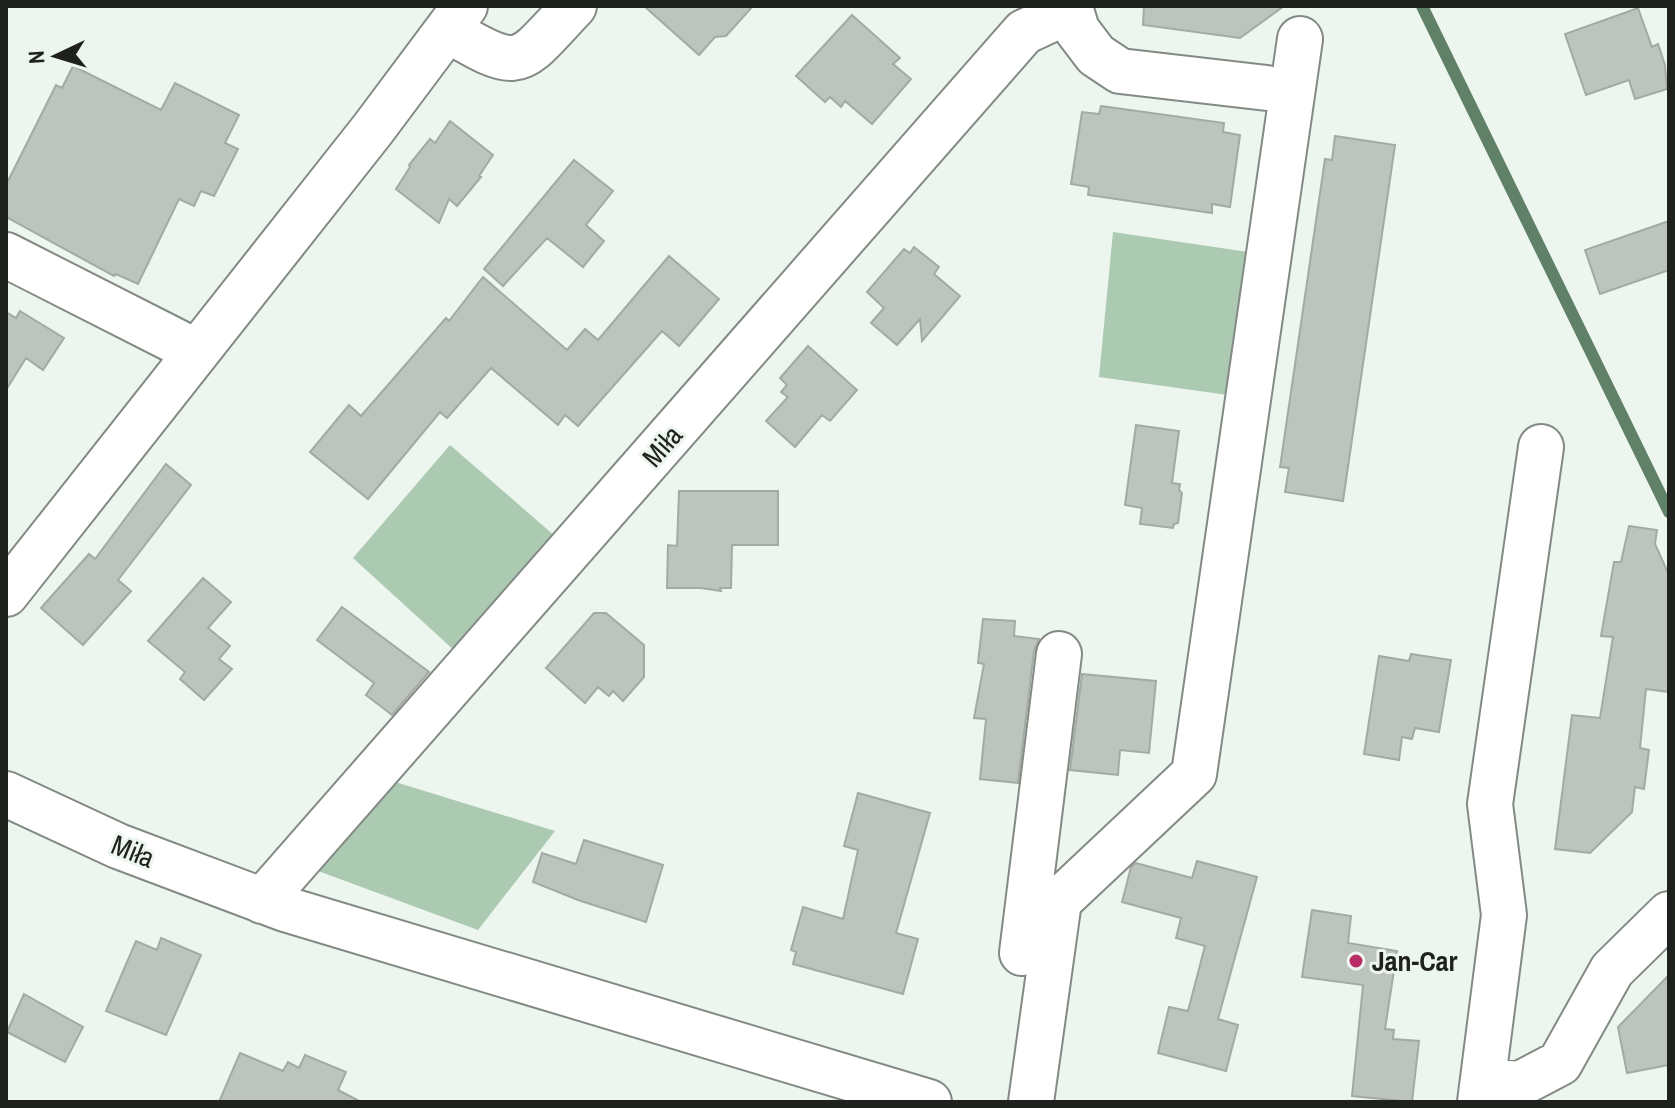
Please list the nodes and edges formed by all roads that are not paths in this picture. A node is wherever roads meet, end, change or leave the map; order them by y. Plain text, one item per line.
1 (574, 6) edge
2 (1071, 8) edge
3 (457, 18) edge
4 (1300, 39) dead end
5 (1267, 88) dead end
6 (6, 255) edge
7 (197, 352) junction
8 (1541, 447) dead end
9 (6, 594) edge
10 (1059, 654) dead end
11 (6, 794) edge
12 (262, 901) junction
13 (1669, 914) edge
14 (1482, 1091) edge
15 (929, 1102) edge
16 (1003, 1102) edge
17 (1031, 1102) edge

1 - 3 street
2 - 5 street
2 - 12 street, Miła
3 - 7 street
4 - 17 street
6 - 7 street
7 - 9 street
8 - 14 street
10 - 16 street
11 - 12 street, Miła
12 - 15 street, Miła
13 - 14 street

